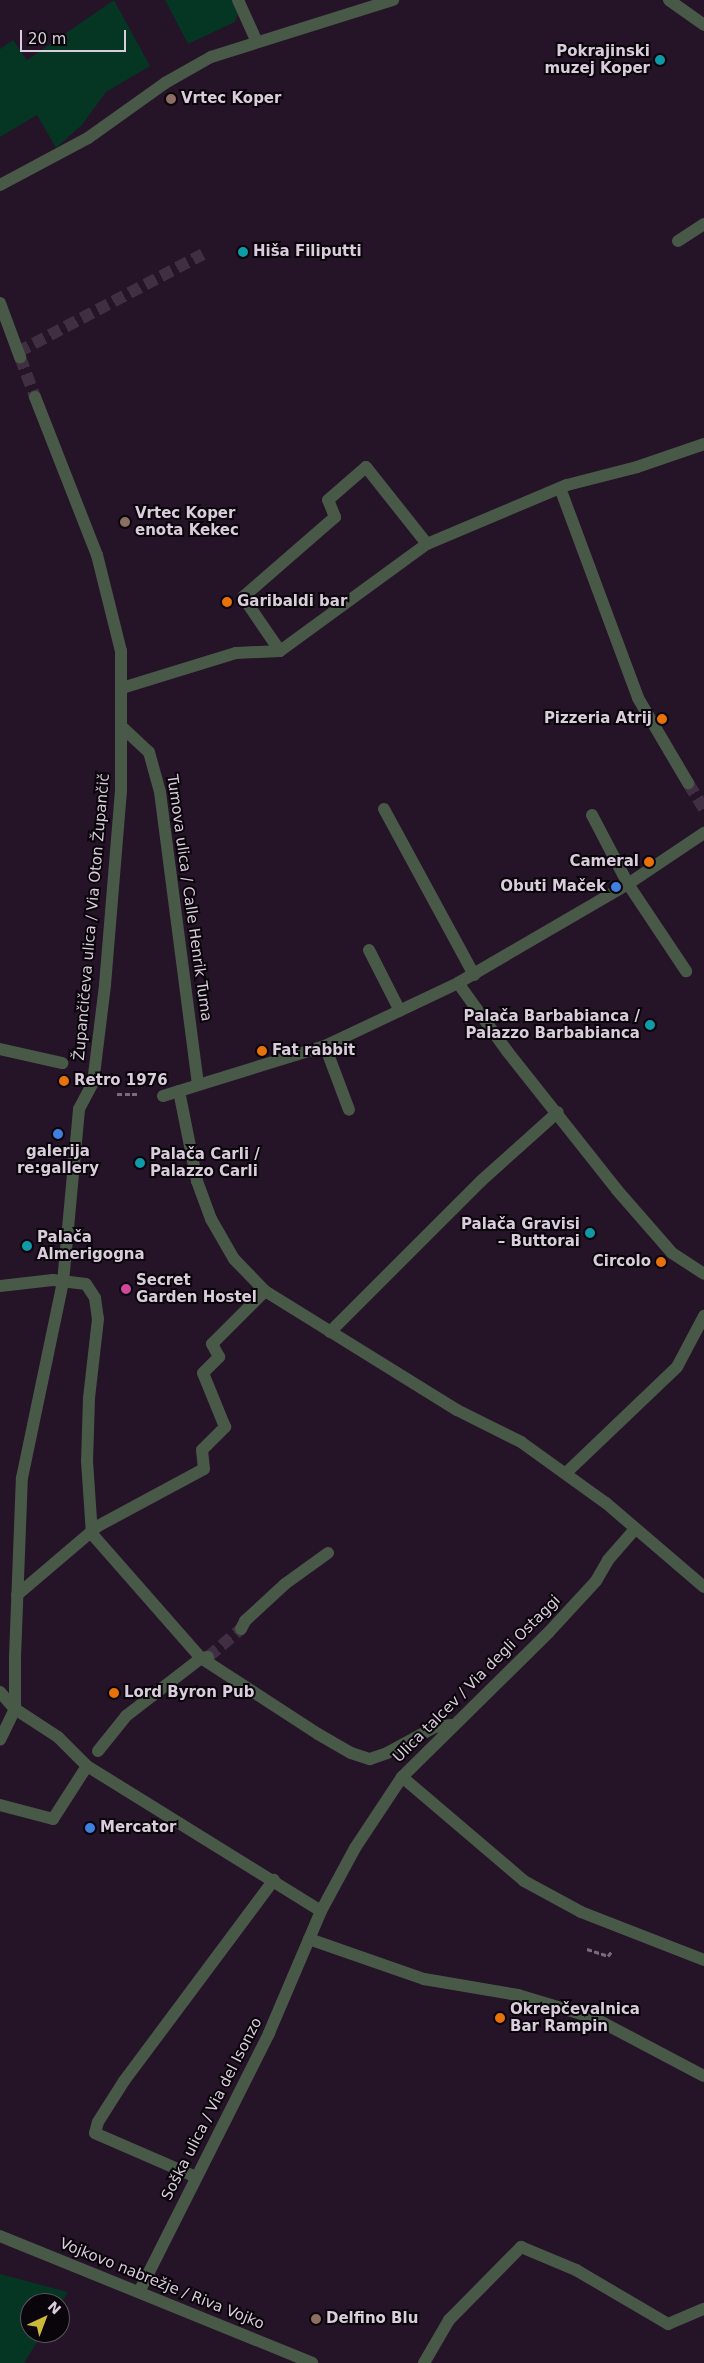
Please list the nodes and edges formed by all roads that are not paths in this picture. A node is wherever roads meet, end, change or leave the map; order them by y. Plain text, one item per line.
1 (238, 0) edge
2 (394, 0) edge
3 (669, 0) edge
4 (704, 23) edge
5 (257, 42) junction
6 (0, 185) edge
7 (704, 224) edge
8 (678, 241) dead end
9 (0, 303) edge
10 (20, 357) tunnel mouth
11 (35, 397) tunnel mouth
12 (704, 444) edge
13 (560, 488) junction
14 (426, 544) junction
15 (280, 651) junction
16 (122, 688) junction
17 (123, 728) junction
18 (688, 783) tunnel mouth
19 (384, 809) dead end
20 (592, 815) dead end
21 (704, 833) edge
22 (628, 884) junction
23 (370, 950) dead end
24 (686, 971) dead end
25 (474, 975) junction
26 (458, 983) junction
27 (400, 1011) junction
28 (325, 1046) junction
29 (0, 1049) edge
30 (62, 1063) dead end
31 (198, 1084) junction
32 (179, 1091) junction
33 (163, 1096) road end
34 (349, 1110) dead end
35 (558, 1112) junction
36 (704, 1274) edge
37 (63, 1282) junction
38 (0, 1286) edge
39 (265, 1291) junction
40 (704, 1316) edge
41 (330, 1332) junction
42 (566, 1473) junction
43 (635, 1529) junction
44 (92, 1534) junction
45 (328, 1553) dead end
46 (704, 1587) edge
47 (17, 1595) junction
48 (241, 1629) tunnel mouth
49 (205, 1658) junction
50 (0, 1692) edge
51 (15, 1708) junction
52 (451, 1725) junction
53 (0, 1740) edge
54 (98, 1751) dead end
55 (87, 1766) junction
56 (402, 1777) junction
57 (0, 1805) edge
58 (274, 1880) junction
59 (321, 1911) junction
60 (309, 1939) junction
61 (704, 1960) edge
62 (704, 2076) edge
63 (196, 2177) junction
64 (0, 2236) edge
65 (139, 2292) junction
66 (704, 2310) edge
67 (312, 2363) edge
68 (424, 2363) edge

1 - 5 street
2 - 5 street
3 - 4 street
5 - 6 street
7 - 8 street
9 - 10 street
11 - 16 street, Župančičeva ulica / Via Oton Župančič
12 - 13 street
13 - 14 street
13 - 18 street
14 - 15 street
14 - 15 street
15 - 16 street
16 - 17 street, Župančičeva ulica / Via Oton Župančič
17 - 31 street, Tumova ulica / Calle Henrik Tuma
17 - 37 street, Župančičeva ulica / Via Oton Župančič
19 - 25 street
20 - 22 street
21 - 22 street
22 - 24 street
22 - 25 street
23 - 27 street
25 - 26 street
26 - 27 street
26 - 35 street
27 - 28 street
28 - 31 street
28 - 34 street
29 - 30 street
31 - 32 street
32 - 33 street
32 - 39 street
35 - 36 street
35 - 41 street
37 - 38 street
37 - 44 street
37 - 47 street, Župančičeva ulica / Via Oton Župančič
39 - 41 street
39 - 44 street
40 - 42 street
41 - 42 street
42 - 43 street
43 - 46 street
43 - 52 street, Ulica talcev / Via degli Ostaggi
44 - 47 street
44 - 49 street
45 - 48 street
47 - 51 street, Župančičeva ulica / Via Oton Župančič
49 - 52 street
49 - 54 street
50 - 51 street
51 - 53 street
51 - 55 street
52 - 56 street, Ulica talcev / Via degli Ostaggi
55 - 57 street
55 - 58 street
56 - 59 street, Ulica talcev / Via degli Ostaggi
56 - 61 street
58 - 59 street
58 - 63 street
59 - 60 street, Ulica talcev / Via degli Ostaggi
60 - 62 street
60 - 63 street, Soška ulica / Via del Isonzo
63 - 65 street, Soška ulica / Via del Isonzo
64 - 65 street, Vojkovo nabrežje / Riva Vojko
65 - 67 street, Vojkovo nabrežje / Riva Vojko
66 - 68 street

